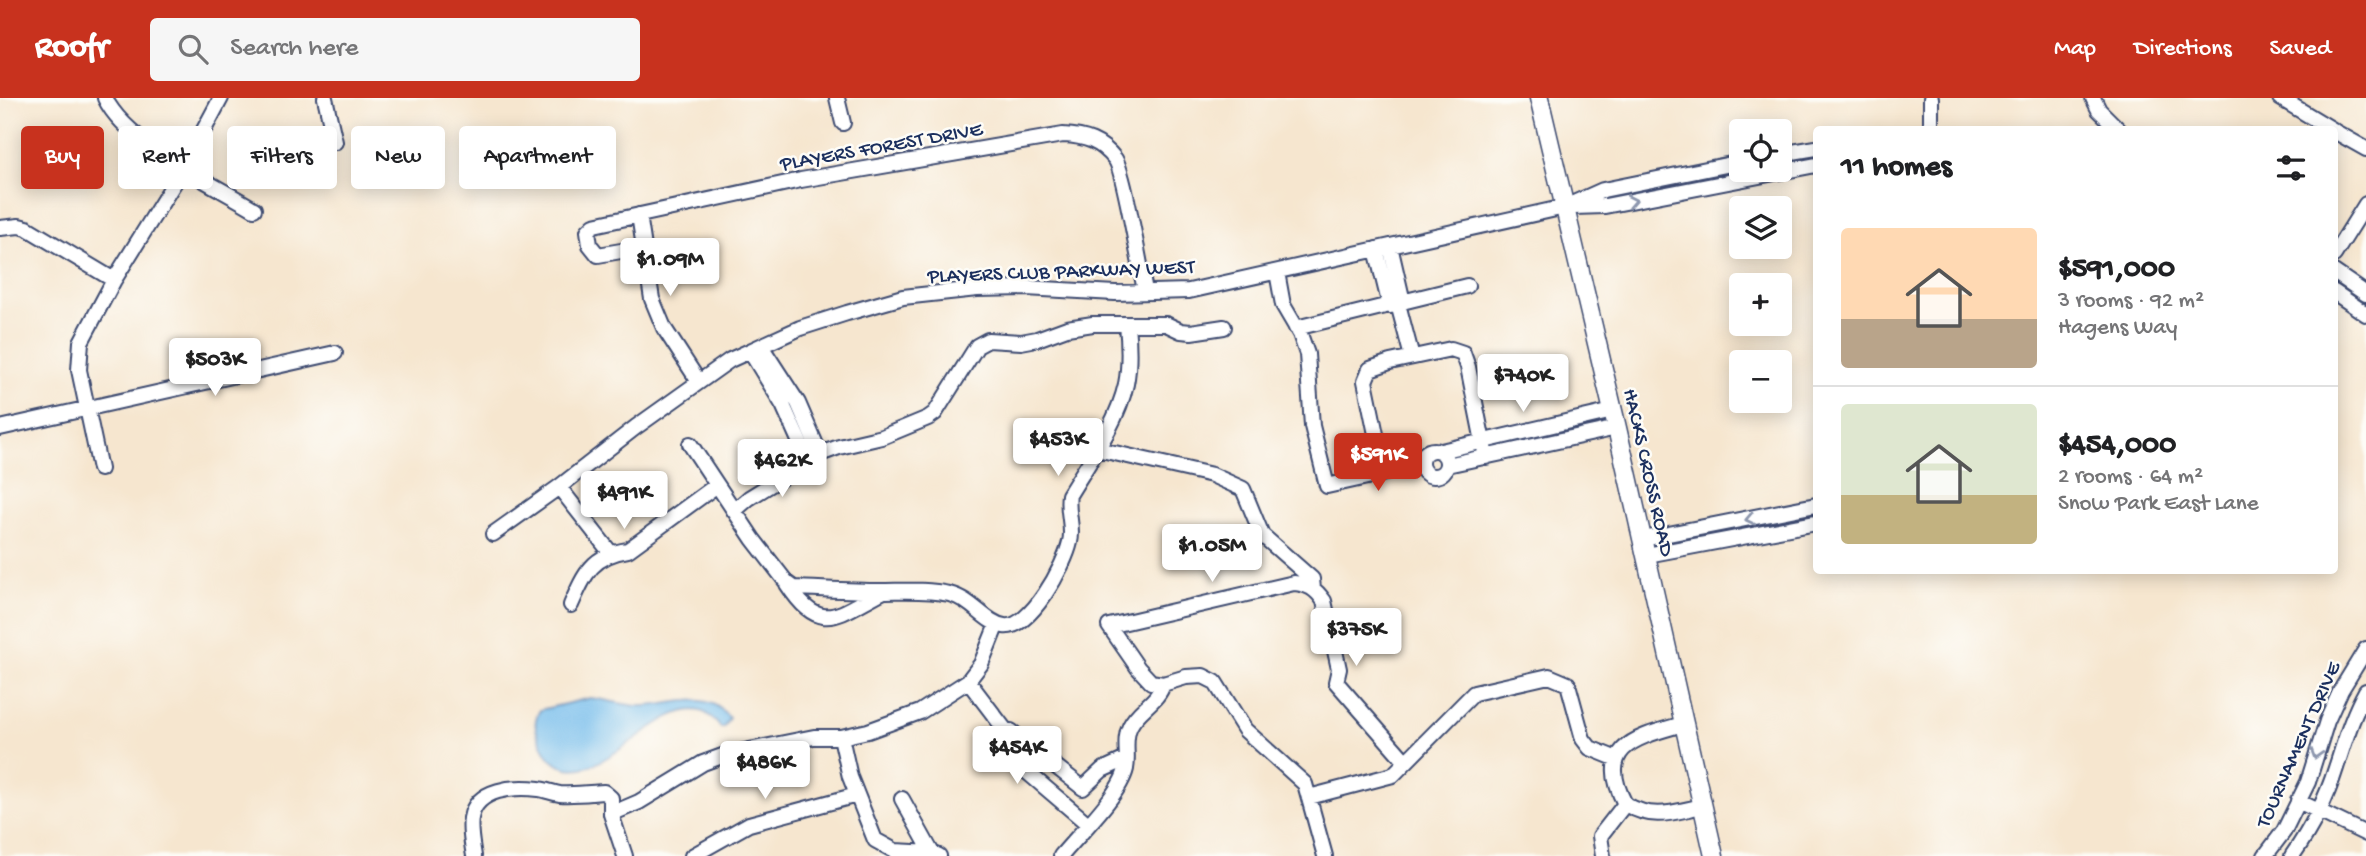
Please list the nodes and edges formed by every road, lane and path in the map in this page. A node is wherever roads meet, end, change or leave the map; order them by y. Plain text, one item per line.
1 (104, 98) edge
2 (221, 98) edge
3 (326, 98) edge
4 (837, 98) edge
5 (1539, 98) edge
6 (1931, 98) edge
7 (2093, 98) edge
8 (2280, 98) edge
9 (843, 123) dead end
10 (124, 126) edge
11 (206, 126) edge
12 (332, 126) edge
13 (1931, 126) edge
14 (2115, 126) edge
15 (2327, 126) edge
16 (2338, 132) edge
17 (1813, 148) edge
18 (2366, 149) edge
19 (1792, 152) edge
20 (1729, 164) edge
21 (1813, 166) edge
22 (213, 184) edge
23 (170, 189) edge
24 (2366, 204) edge
25 (1565, 207) junction
26 (254, 209) dead end
27 (639, 215) junction
28 (0, 228) edge
29 (644, 247) junction
30 (1383, 248) junction
31 (2338, 249) edge
32 (1277, 272) junction
33 (2338, 275) edge
34 (114, 280) junction
35 (1467, 286) dead end
36 (1145, 291) junction
37 (2366, 293) edge
38 (2338, 295) edge
39 (1397, 304) junction
40 (2366, 314) edge
41 (1127, 324) junction
42 (1224, 327) dead end
43 (1296, 328) junction
44 (755, 349) junction
45 (335, 353) dead end
46 (1412, 358) junction
47 (699, 382) junction
48 (87, 408) junction
49 (1615, 419) junction
50 (1572, 420) junction
51 (0, 428) edge
52 (1518, 433) junction
53 (1576, 437) junction
54 (1483, 441) junction
55 (690, 444) dead end
56 (1097, 449) junction
57 (1522, 449) junction
58 (1441, 451) junction
59 (814, 457) junction
60 (1486, 457) junction
61 (1421, 465) junction
62 (1447, 466) junction
63 (100, 469) dead end
64 (1384, 473) junction
65 (717, 485) junction
66 (559, 487) junction
67 (1813, 506) edge
68 (734, 511) junction
69 (1813, 523) edge
70 (493, 534) dead end
71 (1645, 547) junction
72 (610, 552) junction
73 (787, 583) junction
74 (1311, 587) junction
75 (883, 591) junction
76 (571, 605) dead end
77 (997, 624) junction
78 (2366, 649) edge
79 (968, 681) junction
80 (1163, 684) junction
81 (2366, 691) edge
82 (1683, 724) junction
83 (1006, 731) junction
84 (841, 737) junction
85 (1126, 759) junction
86 (1617, 759) junction
87 (1406, 762) junction
88 (857, 795) junction
89 (1308, 797) junction
90 (902, 799) dead end
91 (2298, 801) junction
92 (1625, 804) junction
93 (1703, 806) junction
94 (2319, 811) junction
95 (611, 814) junction
96 (1088, 824) junction
97 (2366, 834) edge
98 (936, 854) edge
99 (474, 856) edge
100 (625, 856) edge
101 (692, 856) edge
102 (1060, 856) edge
103 (1325, 856) edge
104 (1603, 856) edge
105 (1714, 856) edge
106 (2265, 856) edge
107 (2292, 856) edge

1 - 10 street
2 - 11 street
3 - 12 street
4 - 9 street
5 - 25 main road, HACKS CROSS ROAD
6 - 13 street
7 - 14 street
8 - 15 street
16 - 18 street
17 - 19 street
20 - 25 street
25 -> 21 street
22 - 26 street
23 - 34 street
24 - 31 street
25 - 30 street, PLAYERS CLUB PARKWAY WEST
25 - 49 main road, HACKS CROSS ROAD
27 - 29 street
27 - 29 street, PLAYERS FOREST DRIVE
27 - 36 street, PLAYERS FOREST DRIVE
28 - 34 street
29 - 47 street
30 - 32 street, PLAYERS CLUB PARKWAY WEST
30 - 39 street
32 - 36 street, PLAYERS CLUB PARKWAY WEST
32 - 43 street
33 - 37 street
34 - 48 street
35 - 39 street
36 - 44 street, PLAYERS CLUB PARKWAY WEST
38 - 40 street
39 - 43 street
39 - 46 street
41 - 42 street
41 - 56 street
41 - 59 street
43 - 64 street
44 - 47 street, PLAYERS CLUB PARKWAY WEST
44 - 59 street
45 - 48 street
46 - 54 street
46 - 64 street
47 - 66 street, PLAYERS CLUB PARKWAY WEST
48 - 51 street
48 - 63 street
49 - 50 street
49 - 53 street
49 - 71 main road, HACKS CROSS ROAD
50 - 52 street
50 - 53 street
52 - 54 street
52 - 57 street
53 - 57 street
54 - 58 street
54 - 60 street
55 - 65 street
56 - 74 street
56 - 77 street
57 - 60 street
58 - 61 street
58 - 62 street
59 - 68 street
60 - 62 street
61 - 62 street
61 - 64 street
65 - 68 street
65 - 72 street
66 - 70 street, PLAYERS CLUB PARKWAY WEST
66 - 72 street
67 -> 71 street
68 - 73 street
69 - 71 street
71 - 82 main road, HACKS CROSS ROAD
72 - 76 street
73 - 75 street
73 - 75 street
74 - 80 street
74 - 87 street
75 - 77 street
77 - 79 street
78 -> 91 street, TOURNAMENT DRIVE
79 - 83 street
79 - 84 street
80 - 85 street
80 - 89 street
81 - 94 street, TOURNAMENT DRIVE
82 - 86 street
82 - 93 main road, HACKS CROSS ROAD
83 - 85 street
83 - 96 street
84 - 88 street
84 - 95 street
85 - 96 street
86 - 87 street
86 - 92 street
87 - 89 street
88 - 98 street
88 - 101 street
89 - 103 street
90 - 98 street
91 - 94 street
91 - 106 street, TOURNAMENT DRIVE
92 - 93 street
92 - 104 street
93 - 105 main road, HACKS CROSS ROAD
94 - 97 street
94 - 107 street, TOURNAMENT DRIVE
95 - 99 street
95 - 100 street
96 - 102 street

